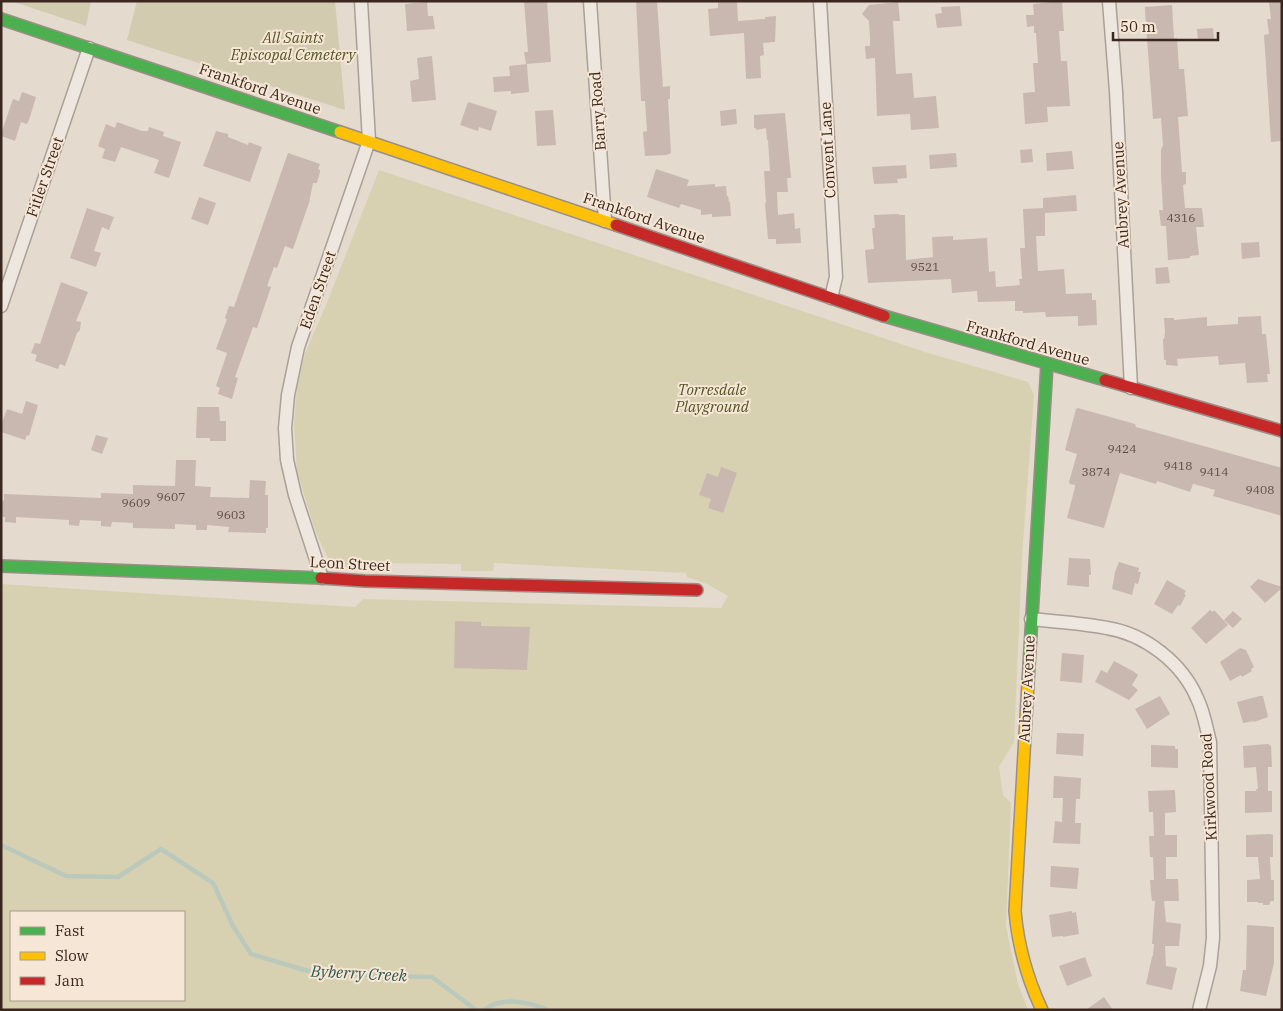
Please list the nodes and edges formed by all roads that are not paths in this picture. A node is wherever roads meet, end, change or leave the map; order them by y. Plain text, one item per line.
1 (361, 1) edge
2 (590, 1) edge
3 (820, 1) edge
4 (1109, 1) edge
5 (1, 19) edge
6 (89, 48) junction
7 (369, 142) junction
8 (605, 221) junction
9 (831, 298) junction
10 (1, 306) edge
11 (1047, 364) junction
12 (1131, 388) junction
13 (1282, 431) edge
14 (1, 566) edge
15 (322, 578) junction
16 (697, 590) dead end
17 (1031, 619) junction
18 (1042, 1010) edge
19 (1199, 1010) edge

1 - 7 street, Eden Street
2 - 8 street, Barry Road
3 - 9 street, Convent Lane
4 - 12 street, Aubrey Avenue
5 - 6 main road, Frankford Avenue
6 - 7 main road, Frankford Avenue
6 - 10 street, Fitler Street
7 - 8 main road, Frankford Avenue
7 - 15 street, Eden Street
8 - 9 main road, Frankford Avenue
9 - 11 main road, Frankford Avenue
11 - 12 main road, Frankford Avenue
11 - 17 main road, Aubrey Avenue
12 - 13 main road, Frankford Avenue
14 - 15 main road, Leon Street
15 - 16 main road, Leon Street
17 - 18 main road, Aubrey Avenue
17 - 19 street, Kirkwood Road

